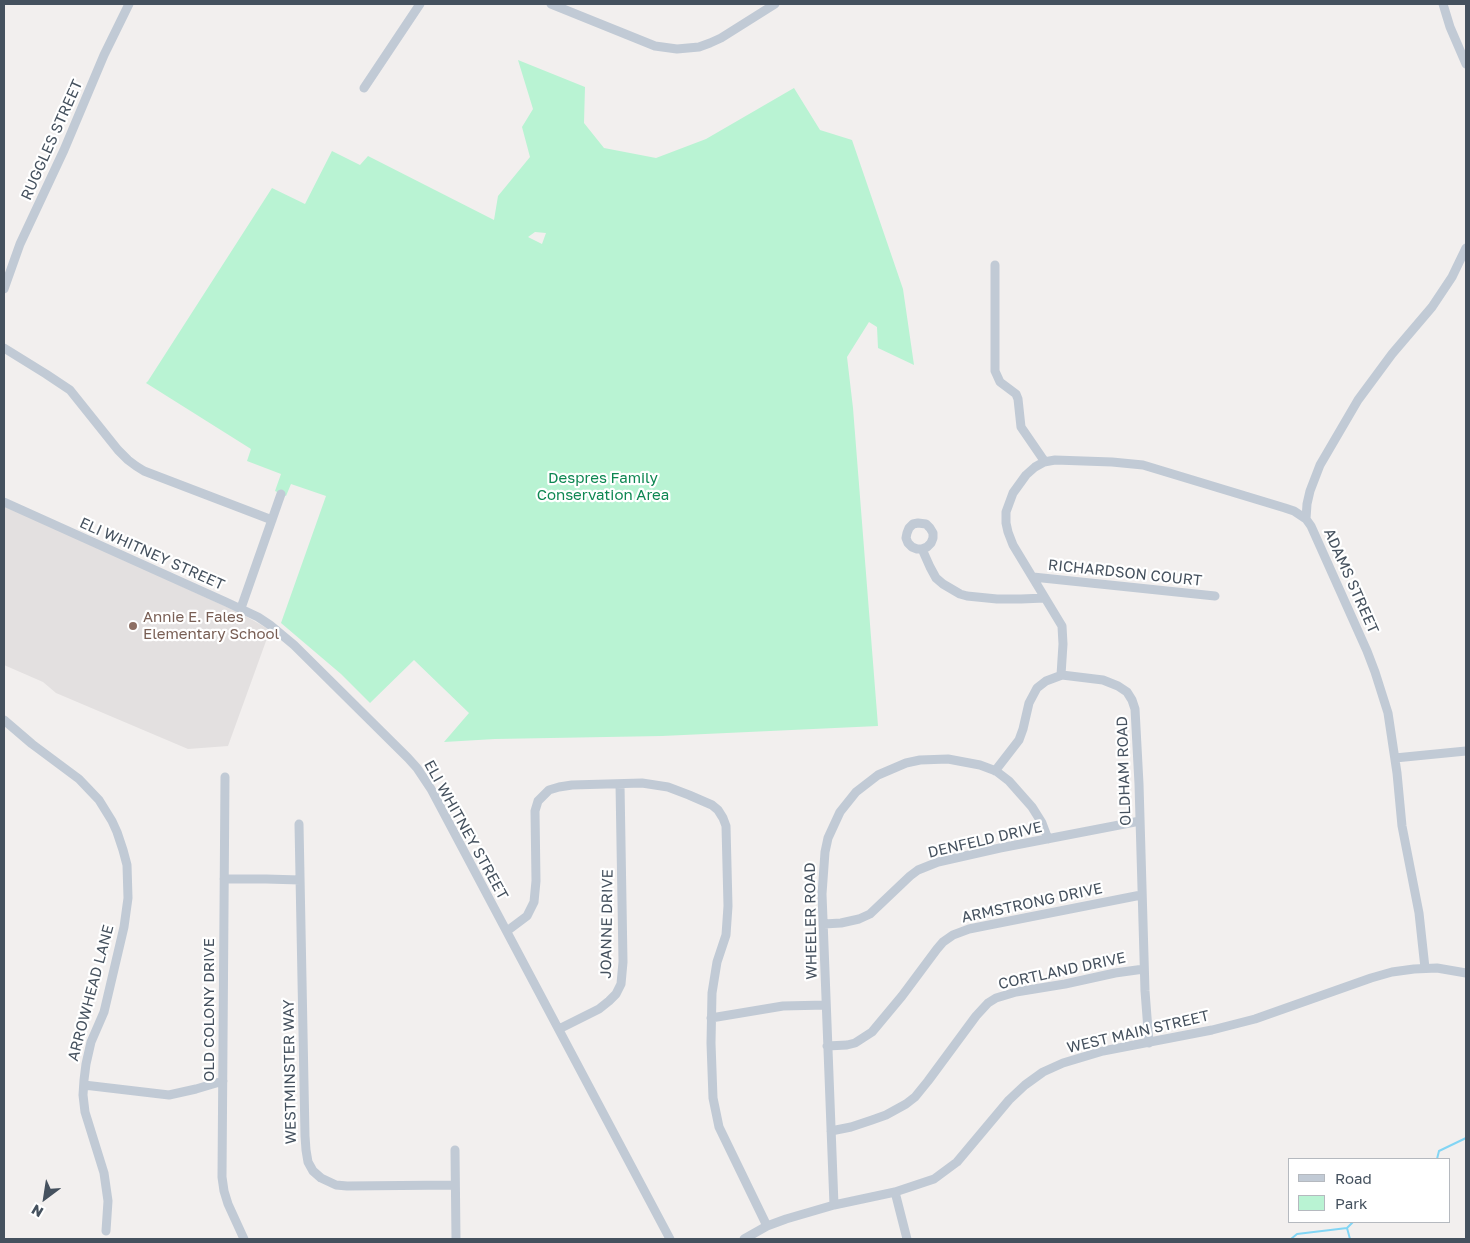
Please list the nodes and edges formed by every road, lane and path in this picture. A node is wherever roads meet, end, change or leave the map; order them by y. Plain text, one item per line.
1 (129, 4) edge
2 (420, 4) edge
3 (551, 4) edge
4 (775, 4) edge
5 (1443, 4) edge
6 (1466, 64) edge
7 (364, 88) dead end
8 (1466, 248) edge
9 (995, 264) dead end
10 (4, 289) edge
11 (4, 348) edge
12 (1045, 462) junction
13 (281, 494) dead end
14 (4, 502) edge
15 (1306, 519) junction
16 (272, 520) junction
17 (922, 549) dead end
18 (1033, 577) junction
19 (1215, 596) dead end
20 (1045, 598) junction
21 (241, 608) junction
22 (1061, 675) junction
23 (4, 720) edge
24 (1466, 751) edge
25 (1395, 758) junction
26 (995, 771) junction
27 (225, 777) dead end
28 (620, 784) junction
29 (1140, 821) junction
30 (299, 824) dead end
31 (1048, 839) junction
32 (224, 879) junction
33 (300, 880) junction
34 (1142, 895) junction
35 (824, 924) junction
36 (507, 931) junction
37 (1425, 968) junction
38 (1144, 969) junction
39 (1466, 974) edge
40 (826, 1004) junction
41 (711, 1018) junction
42 (558, 1030) junction
43 (1149, 1043) junction
44 (827, 1046) junction
45 (223, 1081) junction
46 (84, 1085) junction
47 (831, 1131) junction
48 (455, 1150) dead end
49 (455, 1185) junction
50 (894, 1192) junction
51 (834, 1205) junction
52 (767, 1226) junction
53 (106, 1231) dead end
54 (244, 1239) edge
55 (456, 1239) edge
56 (670, 1239) edge
57 (744, 1239) edge
58 (907, 1239) edge

1 - 10 street, RUGGLES STREET
2 - 7 street
3 - 4 street
5 - 6 street
8 - 15 street, ADAMS STREET
9 - 12 street
11 - 16 street
12 - 15 street
12 - 18 street
13 - 16 street
14 - 21 street, ELI WHITNEY STREET
15 - 25 street, ADAMS STREET
16 - 21 street
17 - 20 street
18 - 19 street, RICHARDSON COURT
18 - 20 street
20 - 22 street
21 - 36 street, ELI WHITNEY STREET
22 - 26 street
22 - 29 street, OLDHAM ROAD
23 - 46 street, ARROWHEAD LANE
24 - 25 street
25 - 37 street, ADAMS STREET
26 - 31 street, WHEELER ROAD
26 - 35 street, WHEELER ROAD
27 - 32 street, OLD COLONY DRIVE
28 - 36 street
28 - 41 street
28 - 42 street, JOANNE DRIVE
29 - 31 street, DENFELD DRIVE
29 - 34 street, OLDHAM ROAD
30 - 33 street, WESTMINSTER WAY
31 - 35 street, DENFELD DRIVE
32 - 33 street
32 - 45 street, OLD COLONY DRIVE
33 - 49 street, WESTMINSTER WAY
34 - 38 street, OLDHAM ROAD
34 - 44 street, ARMSTRONG DRIVE
35 - 40 street, WHEELER ROAD
36 - 42 street, ELI WHITNEY STREET
37 - 39 street, WEST MAIN STREET
37 - 43 street, WEST MAIN STREET
38 - 43 street, OLDHAM ROAD
38 - 47 street, CORTLAND DRIVE
40 - 41 street
40 - 44 street, WHEELER ROAD
41 - 52 street
42 - 56 street, ELI WHITNEY STREET
43 - 50 street, WEST MAIN STREET
44 - 47 street, WHEELER ROAD
45 - 46 street
45 - 54 street, OLD COLONY DRIVE
46 - 53 street, ARROWHEAD LANE
47 - 51 street, WHEELER ROAD
48 - 49 street
49 - 55 street
50 - 51 street, WEST MAIN STREET
50 - 58 street
51 - 52 street, WEST MAIN STREET
52 - 57 street, WEST MAIN STREET

